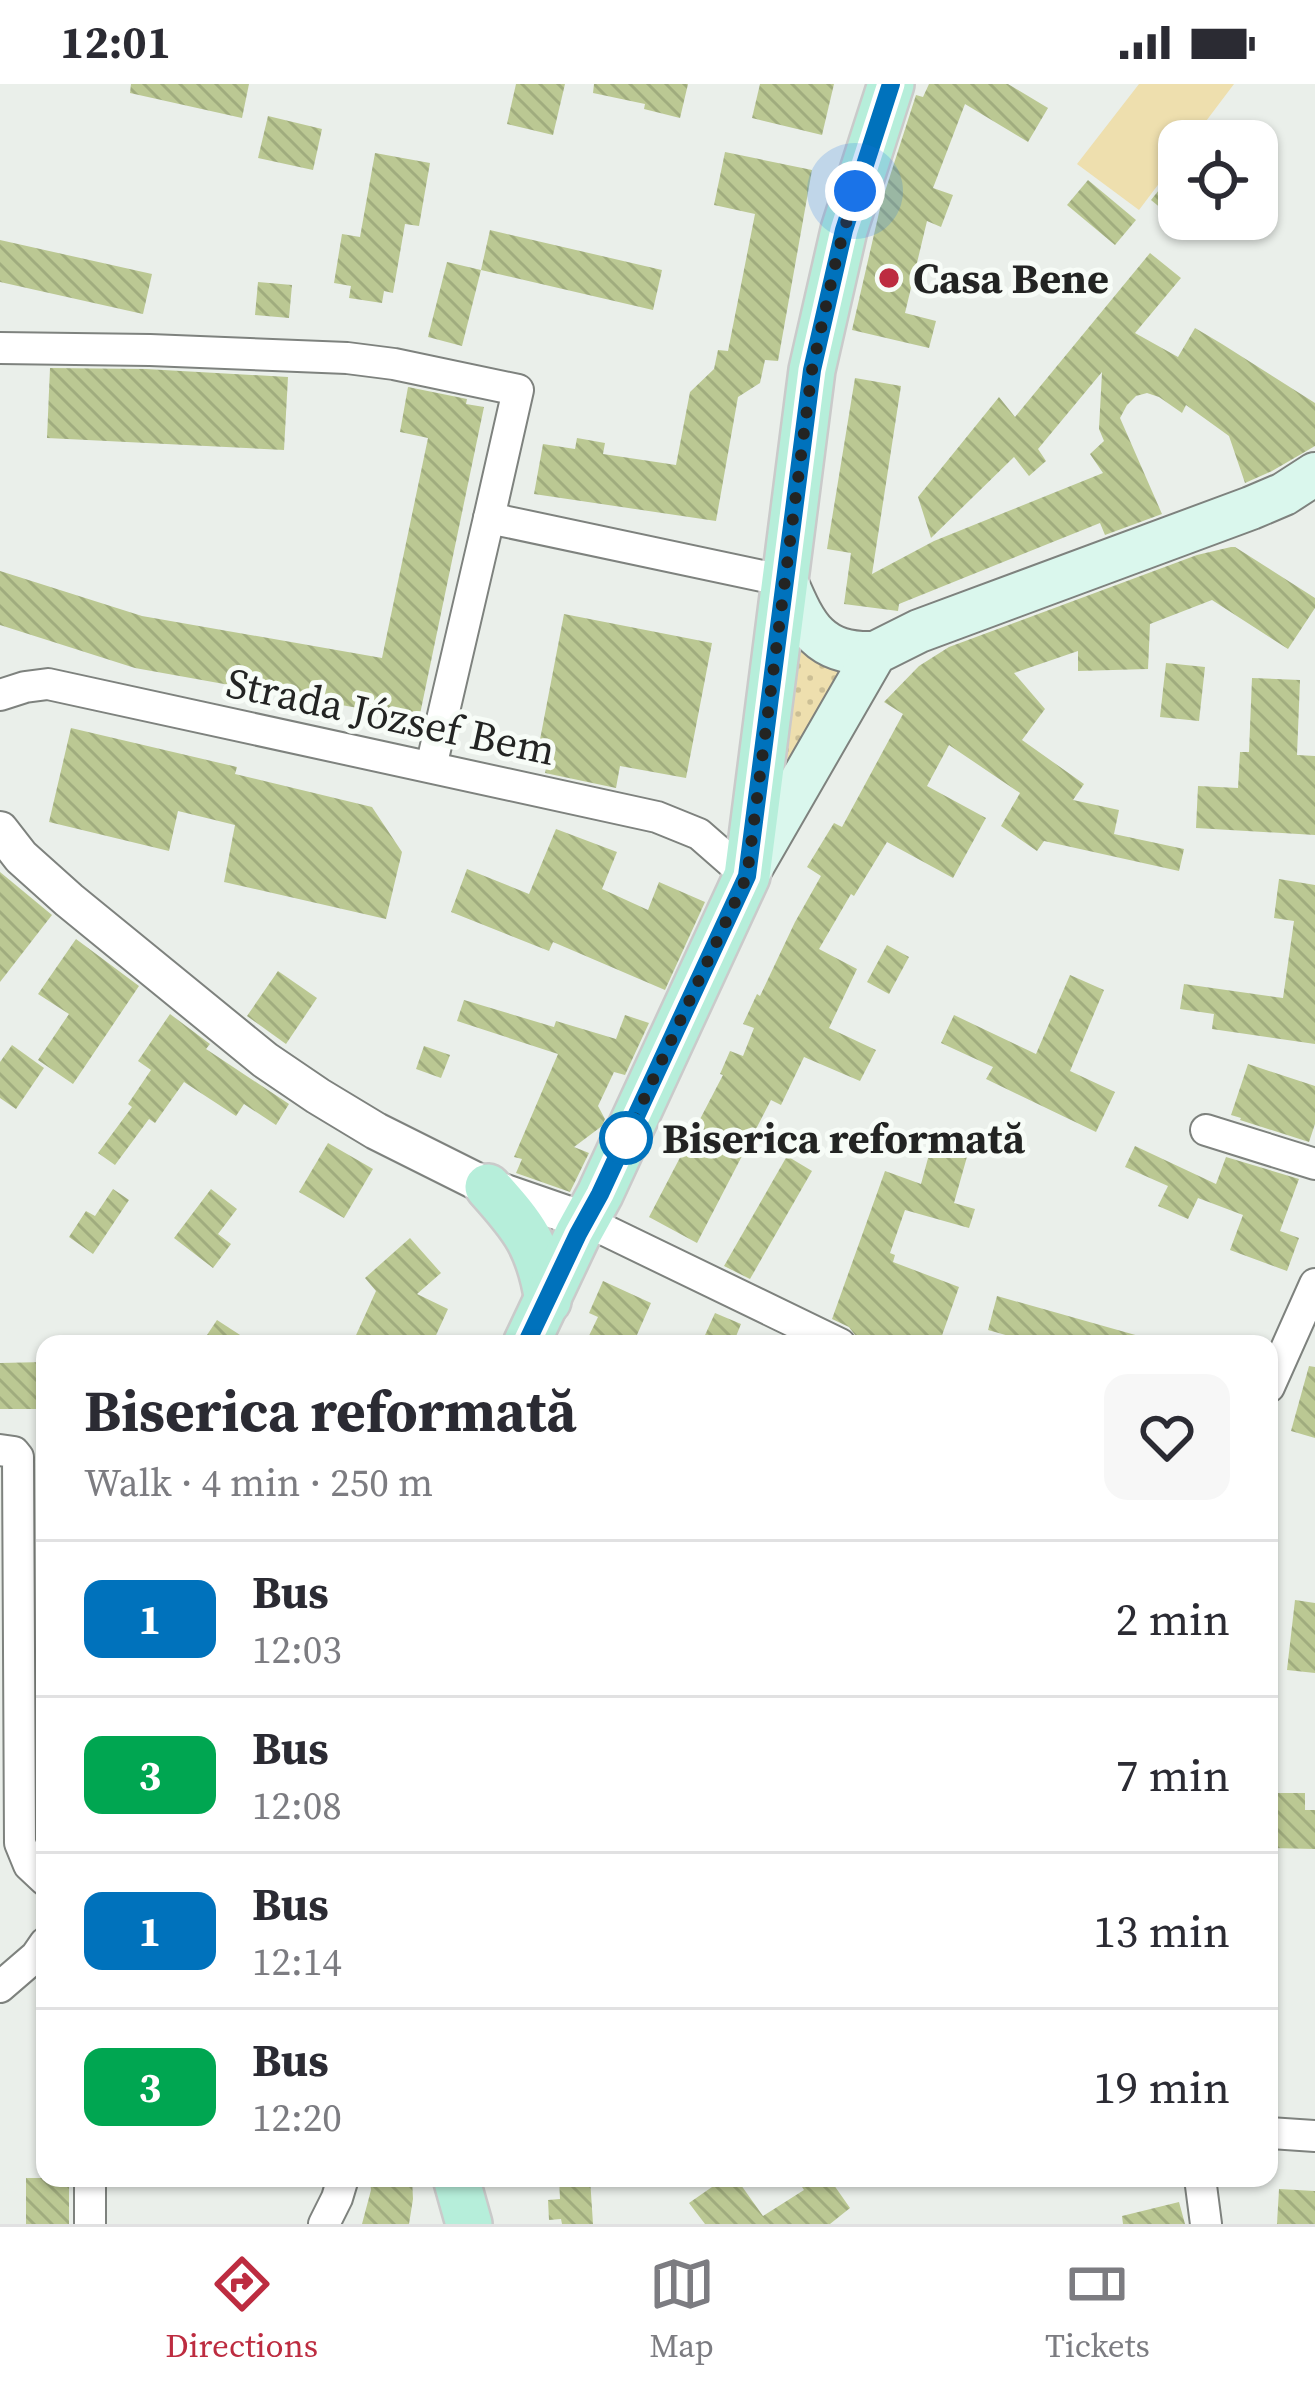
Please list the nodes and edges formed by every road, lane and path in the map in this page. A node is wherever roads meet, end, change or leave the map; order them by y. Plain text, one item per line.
1 (891, 84) edge
2 (0, 348) edge
3 (1315, 474) edge
4 (489, 518) junction
5 (787, 581) junction
6 (875, 653) junction
7 (0, 695) edge
8 (431, 767) junction
9 (0, 830) edge
10 (747, 876) junction
11 (1206, 1130) dead end
12 (1315, 1164) edge
13 (488, 1187) junction
14 (586, 1220) junction
15 (1315, 1284) edge
16 (548, 1301) junction
17 (531, 1335) edge
18 (822, 1335) edge
19 (1278, 1367) edge
20 (0, 1450) edge
21 (36, 1872) edge
22 (36, 1956) edge
23 (0, 1988) edge
24 (1278, 2134) edge
25 (1315, 2137) edge
26 (90, 2187) edge
27 (340, 2187) edge
28 (450, 2187) edge
29 (456, 2187) edge
30 (1201, 2187) edge
31 (90, 2224) edge
32 (324, 2224) edge
33 (439, 2224) edge
34 (469, 2224) edge
35 (1206, 2224) edge

1 - 5 main road
2 - 4 street
3 - 6 main road
4 - 5 street
4 - 8 street
5 - 6 main road
5 - 10 main road
6 - 10 main road
7 - 8 street, Strada József Bem
8 - 10 street, Strada József Bem
9 - 13 street
10 - 14 main road
11 - 12 street
13 - 14 street
13 - 16 main road
14 - 16 main road
14 - 18 street
15 - 19 street
16 - 17 main road
20 - 21 street
22 - 23 street
24 - 25 street
26 - 31 street
27 - 32 street
28 - 33 main road
29 - 34 main road
30 - 35 street

